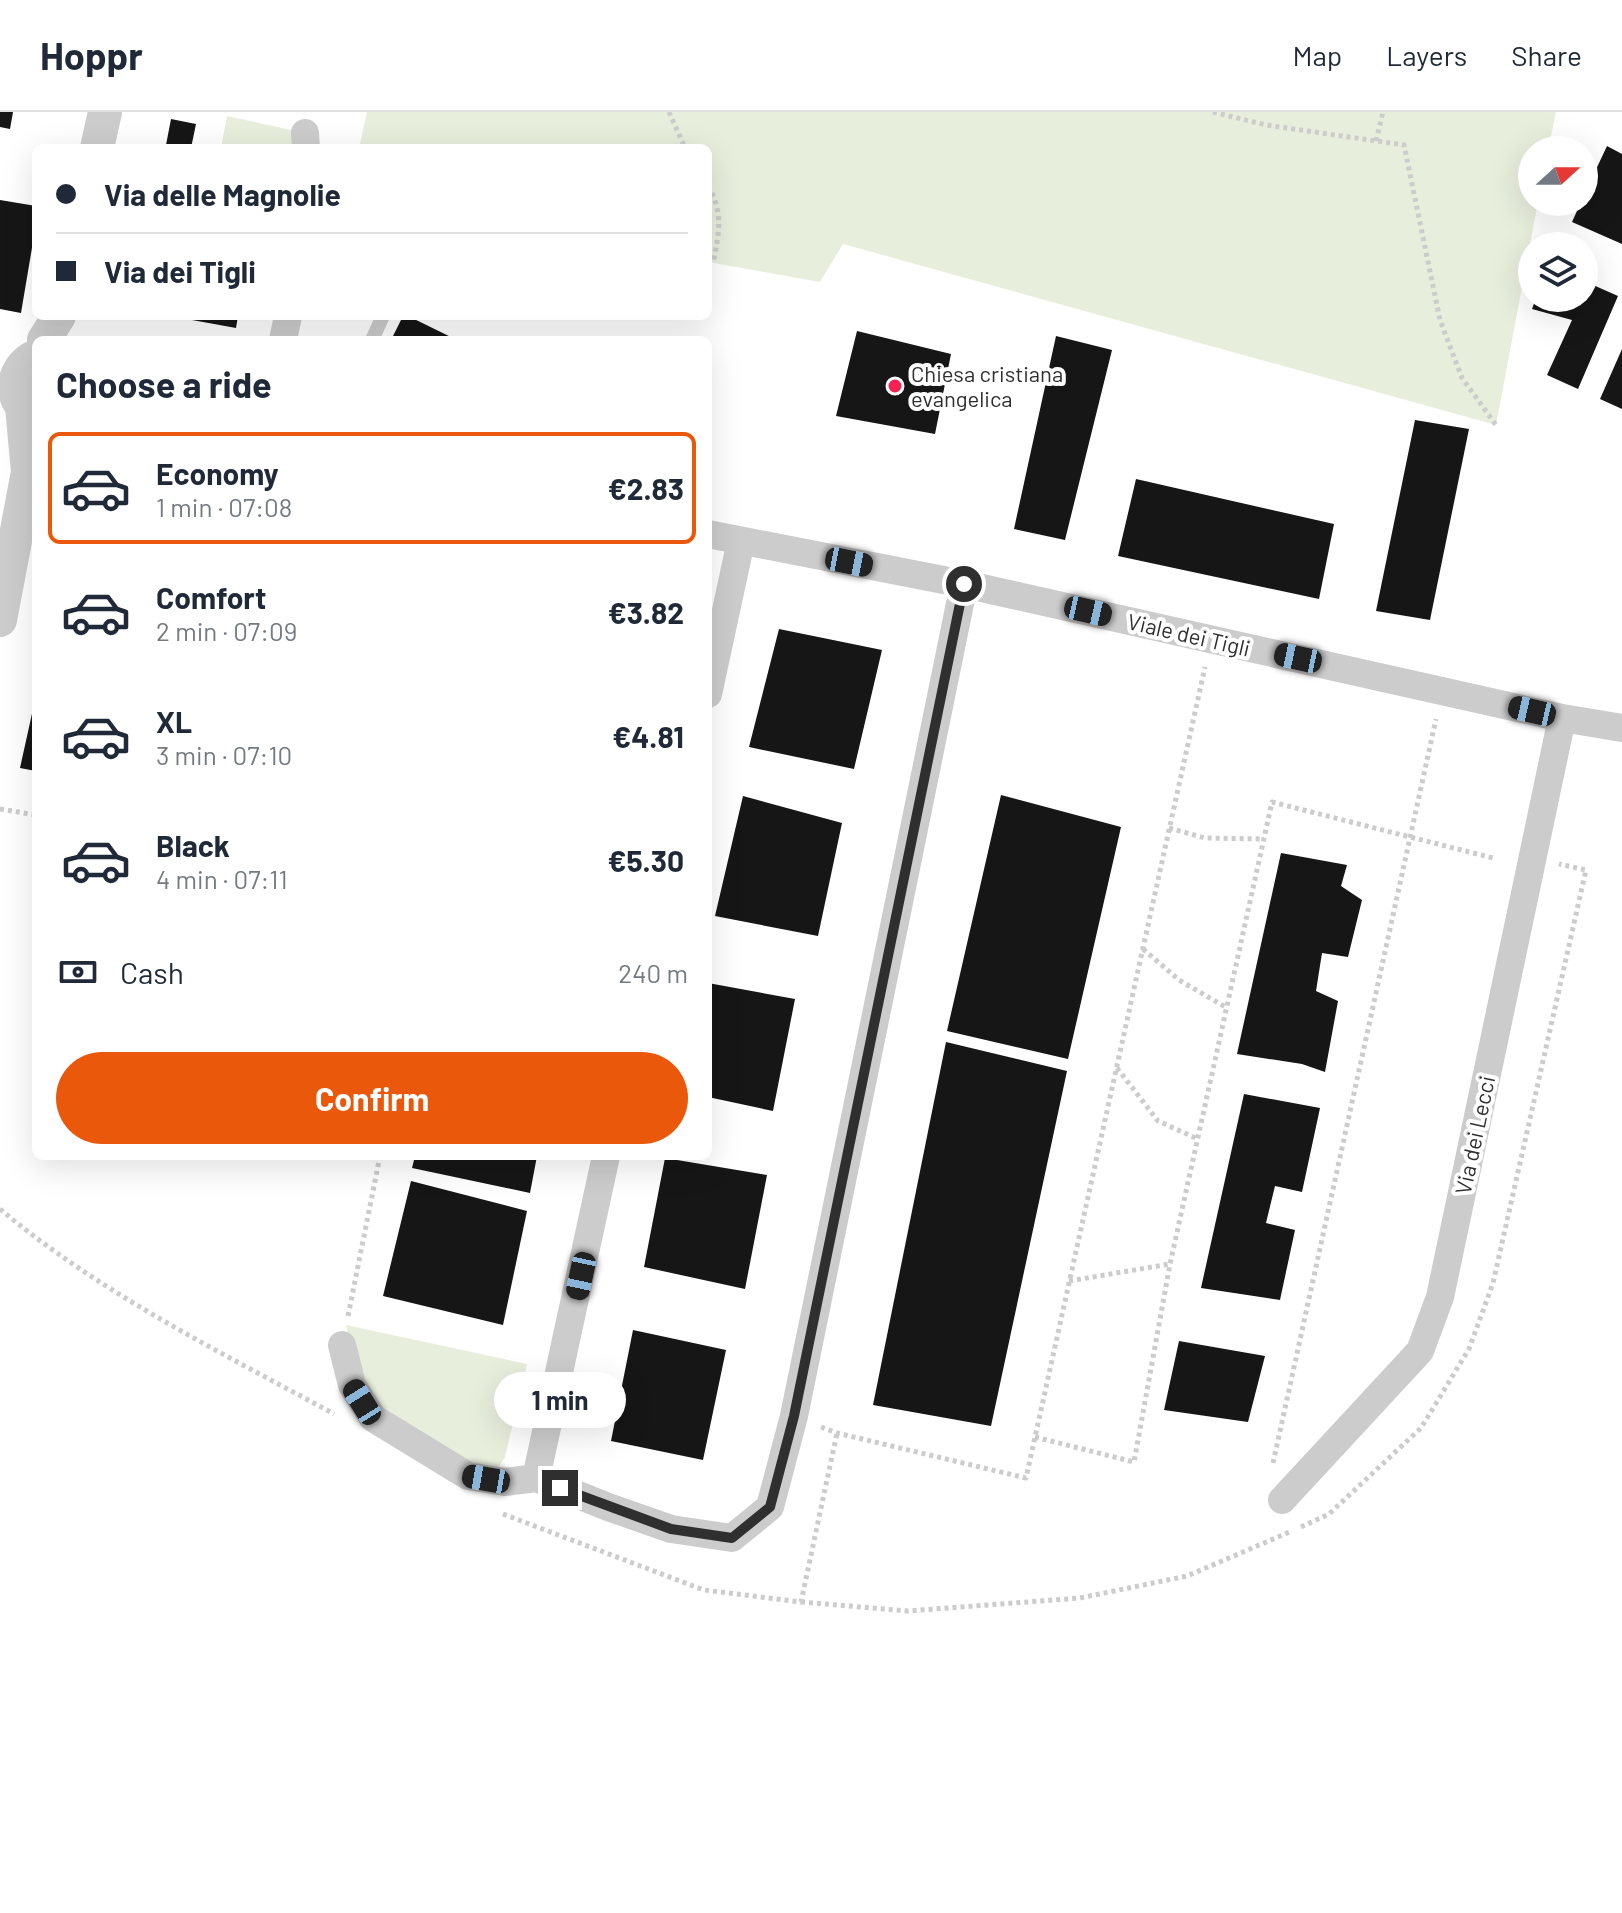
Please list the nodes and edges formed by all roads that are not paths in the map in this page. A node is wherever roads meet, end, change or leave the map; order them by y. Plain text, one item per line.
1 (104, 112) edge
2 (98, 144) edge
3 (24, 374) edge
4 (32, 464) edge
5 (712, 535) edge
6 (741, 541) junction
7 (964, 584) junction
8 (0, 620) edge
9 (712, 675) edge
10 (1562, 718) junction
11 (1622, 728) edge
12 (605, 1160) edge
13 (342, 1345) dead end
14 (536, 1478) junction
15 (1276, 1488) road end

1 - 2 street
3 - 4 street
4 - 8 street
5 - 6 street, Viale dei Tigli
6 - 7 street, Viale dei Tigli
6 - 9 street
7 - 10 street, Viale dei Tigli
7 - 14 street
10 - 11 street, Viale dei Tigli
10 - 15 street, Via dei Lecci
12 - 14 street
13 - 14 street

